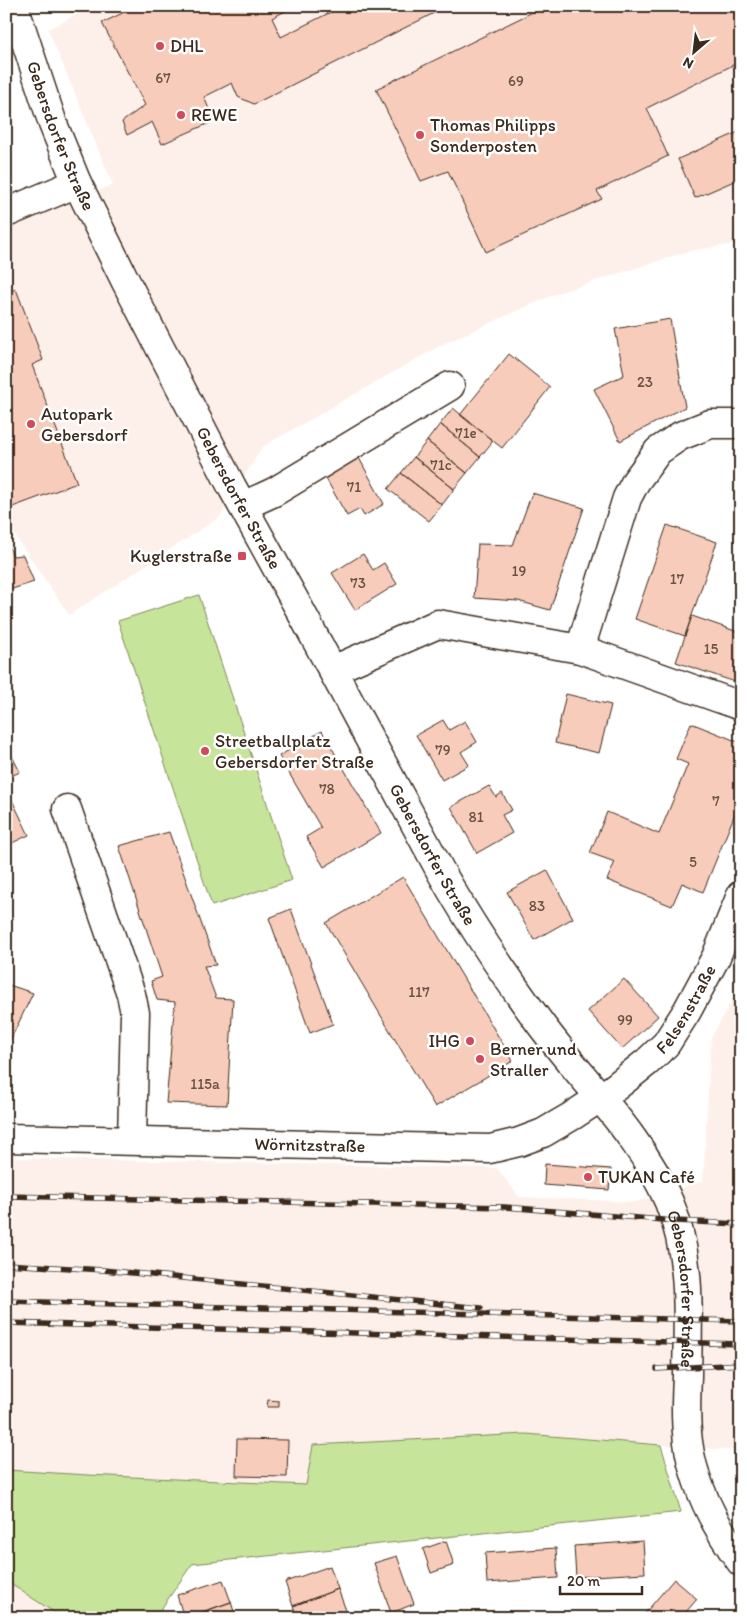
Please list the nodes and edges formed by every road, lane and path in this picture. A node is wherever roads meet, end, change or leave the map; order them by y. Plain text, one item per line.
1 (14, 6) edge
2 (77, 183) junction
3 (6, 213) edge
4 (450, 386) dead end
5 (741, 424) edge
6 (243, 506) junction
7 (580, 649) junction
8 (333, 670) junction
9 (741, 706) edge
10 (67, 809) dead end
11 (741, 895) edge
12 (729, 958) edge
13 (599, 1098) junction
14 (6, 1138) edge
15 (132, 1140) junction
16 (741, 1562) edge

1 - 2 main road, Gebersdorfer Straße
2 - 3 main road
2 - 6 main road, Gebersdorfer Straße
4 - 6 main road
5 - 7 main road
6 - 8 main road, Gebersdorfer Straße
7 - 8 main road
7 - 9 main road
8 - 13 main road, Gebersdorfer Straße
10 - 15 main road
11 - 12 main road, Felsenstraße
12 - 13 main road, Felsenstraße
13 - 15 main road, Wörnitzstraße
13 - 16 main road, Gebersdorfer Straße
14 - 15 main road, Wörnitzstraße

